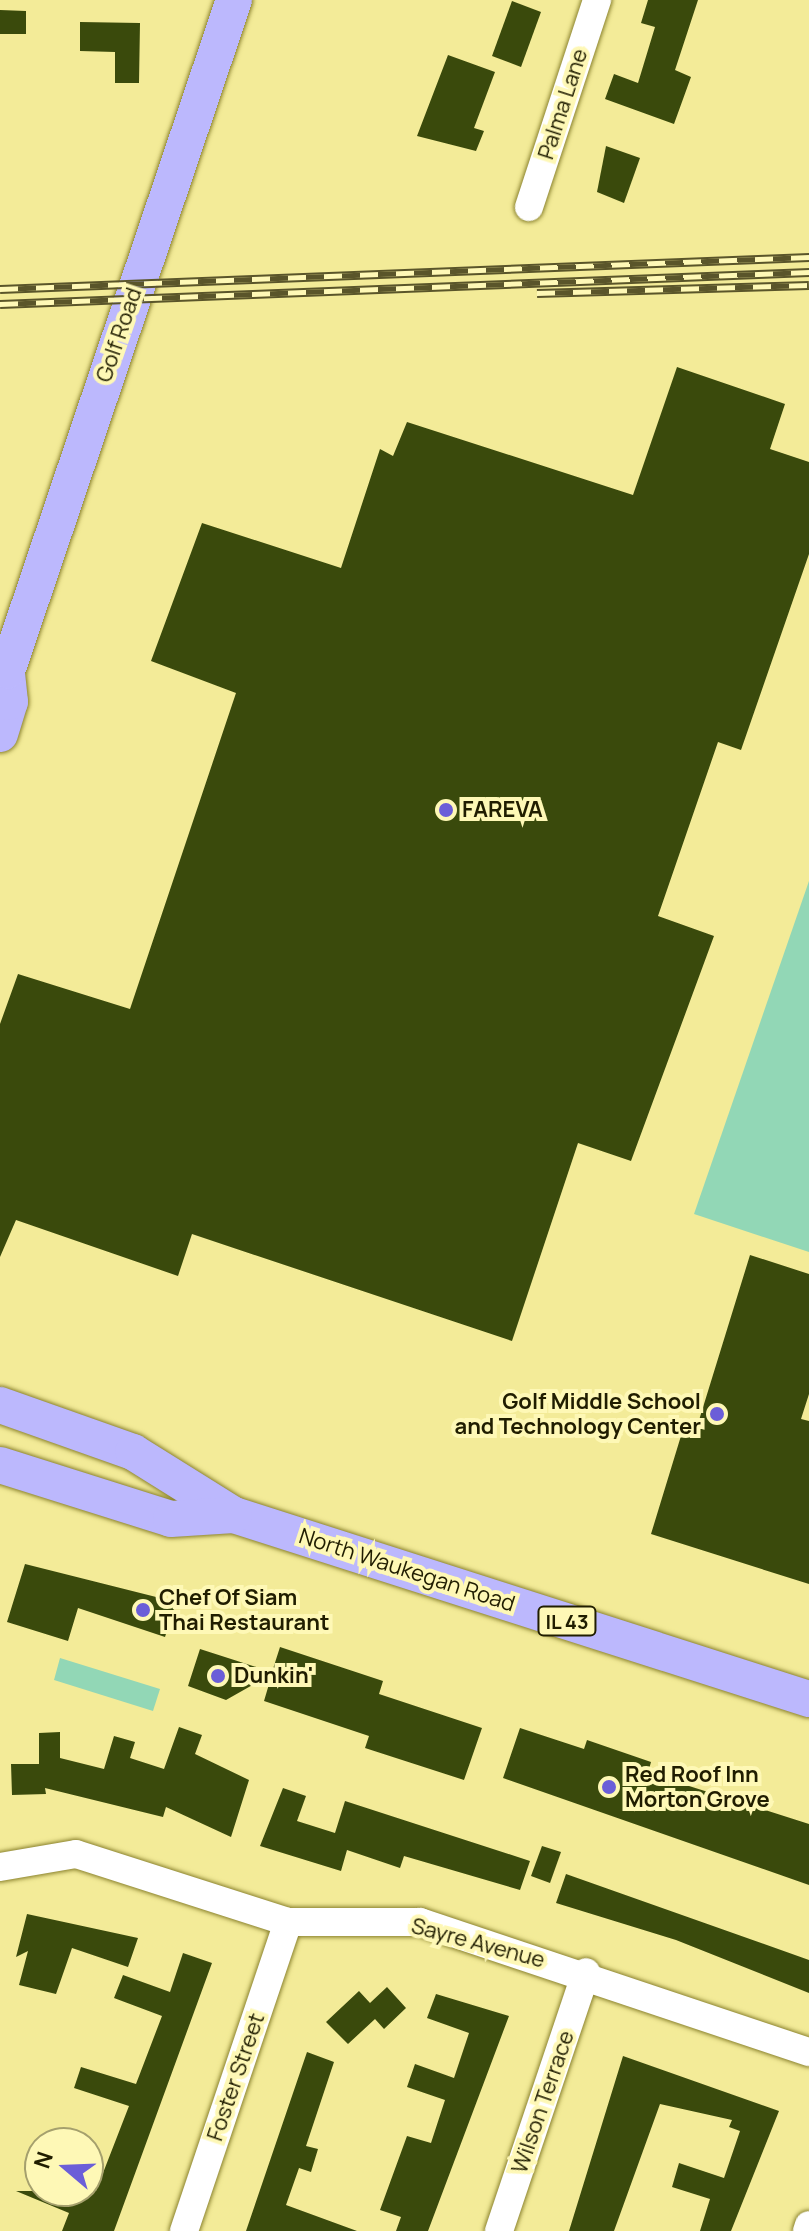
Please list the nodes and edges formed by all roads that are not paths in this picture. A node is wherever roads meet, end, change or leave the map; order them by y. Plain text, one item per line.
1 (234, 0) edge
2 (597, 0) edge
3 (529, 207) dead end
4 (3, 672) edge
5 (0, 734) edge
6 (0, 1405) edge
7 (0, 1465) edge
8 (234, 1515) junction
9 (809, 1699) edge
10 (0, 1867) edge
11 (288, 1922) junction
12 (586, 1972) junction
13 (809, 2052) edge
14 (809, 2225) edge
15 (184, 2231) edge
16 (499, 2231) edge
17 (807, 2231) edge

1 - 4 main road, Golf Road
2 - 3 street, Palma Lane
4 - 5 main road, Golf Road
6 - 8 main road, North Waukegan Road / IL 43
7 - 8 main road, North Waukegan Road / IL 43
8 - 9 main road, North Waukegan Road / IL 43
10 - 11 street, Sayre Avenue
11 - 12 street, Sayre Avenue
11 - 15 street, Foster Street
12 - 13 street, Sayre Avenue
12 - 16 street, Wilson Terrace
14 - 17 street

